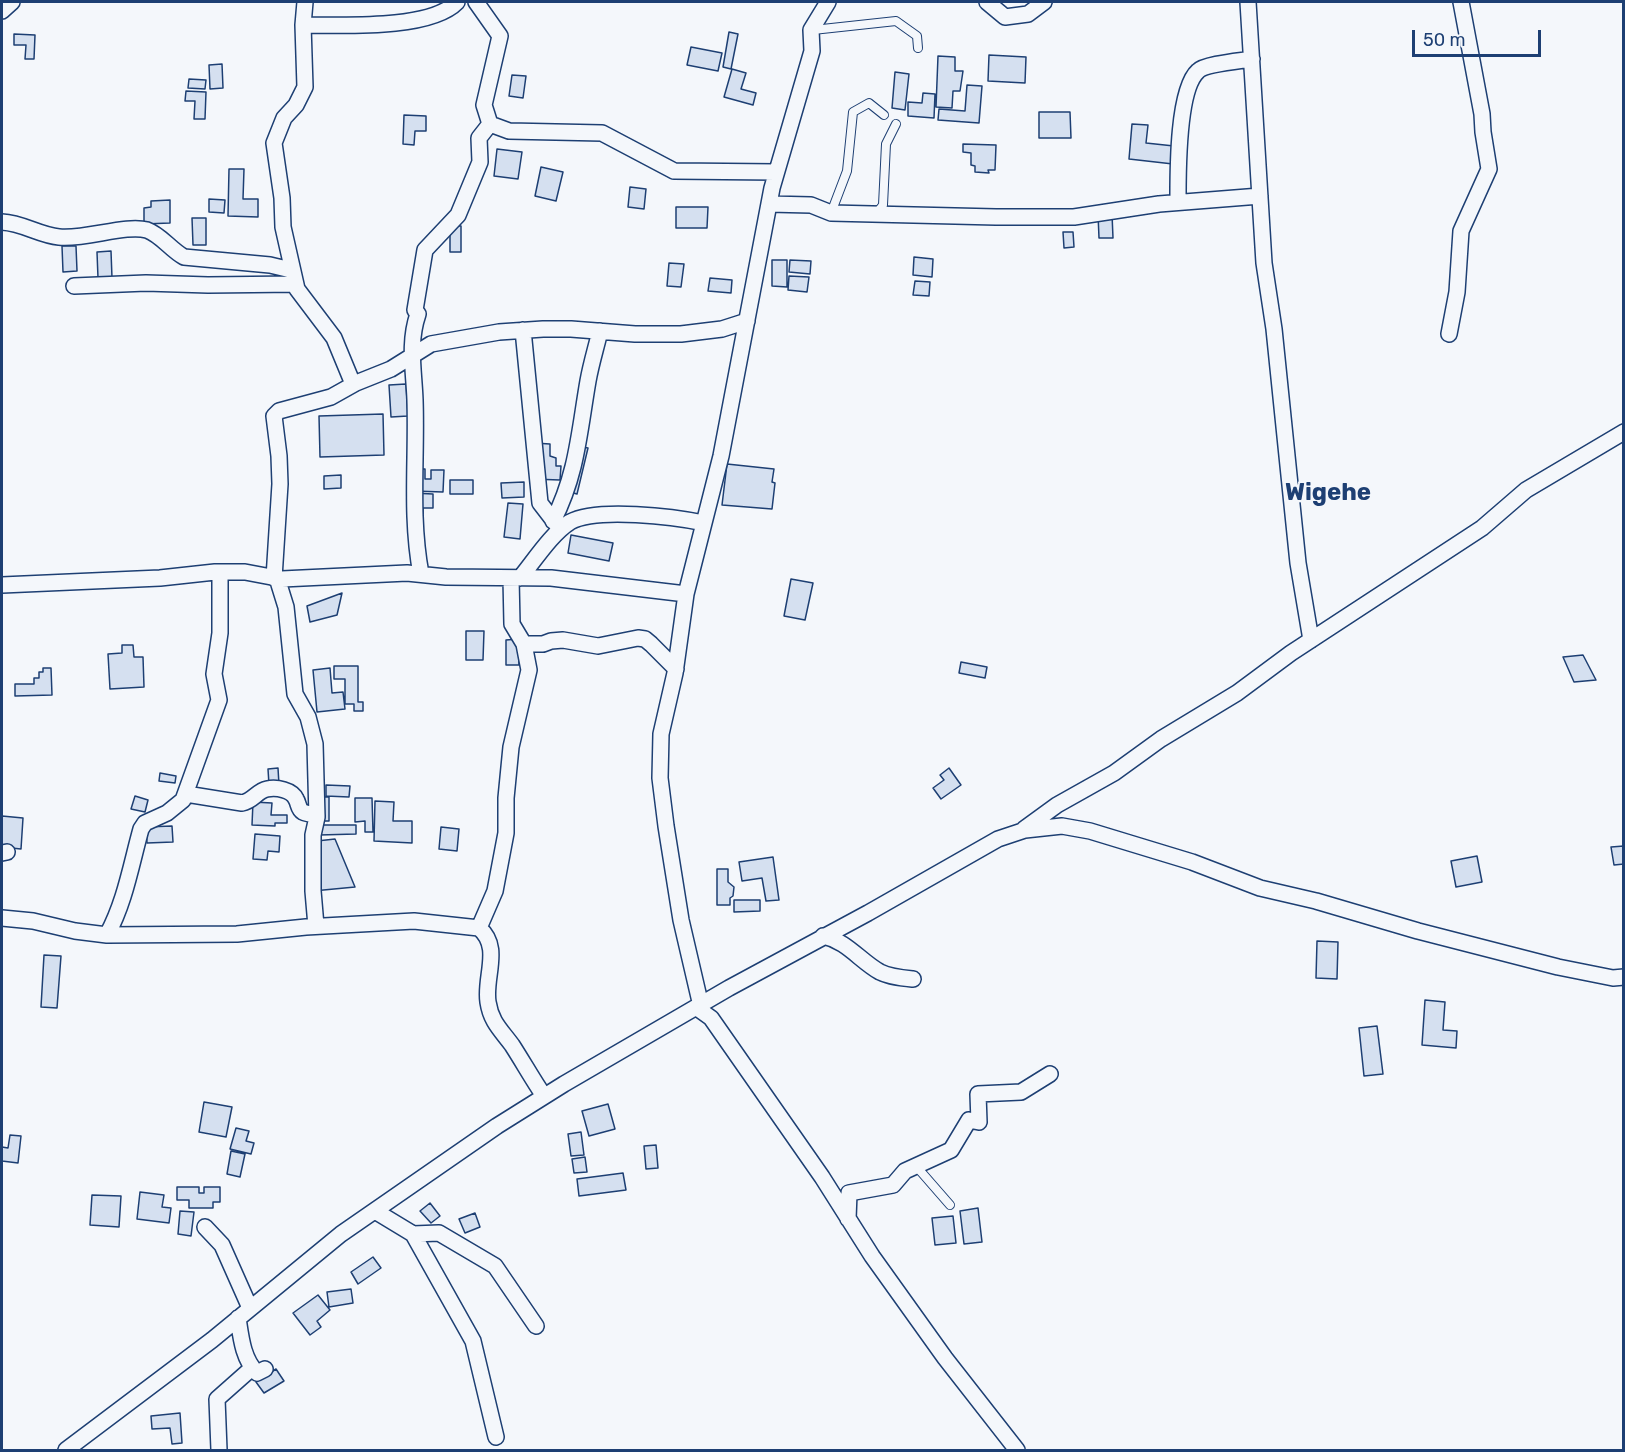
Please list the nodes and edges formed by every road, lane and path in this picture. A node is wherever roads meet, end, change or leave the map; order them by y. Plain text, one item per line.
1 (12, 2) edge
2 (305, 2) edge
3 (457, 2) edge
4 (476, 2) edge
5 (828, 2) edge
6 (987, 2) edge
7 (1044, 2) edge
8 (1248, 2) edge
9 (1461, 2) edge
10 (2, 11) edge
11 (303, 25) junction
12 (811, 30) junction
13 (918, 48) dead end
14 (1252, 59) junction
15 (884, 116) dead end
16 (896, 123) dead end
17 (490, 124) junction
18 (776, 172) junction
19 (1260, 196) junction
20 (1179, 202) junction
21 (769, 204) junction
22 (831, 213) junction
23 (876, 214) junction
24 (2, 222) edge
25 (294, 277) junction
26 (74, 286) dead end
27 (747, 321) junction
28 (523, 330) junction
29 (600, 331) junction
30 (1449, 334) dead end
31 (411, 356) junction
32 (353, 384) junction
33 (1623, 432) edge
34 (704, 523) junction
35 (557, 525) junction
36 (220, 572) junction
37 (421, 574) junction
38 (276, 578) junction
39 (515, 578) junction
40 (2, 585) edge
41 (686, 594) junction
42 (1311, 640) junction
43 (524, 644) junction
44 (676, 669) junction
45 (186, 794) junction
46 (317, 815) junction
47 (1021, 831) junction
48 (2, 918) edge
49 (316, 926) junction
50 (479, 928) junction
51 (107, 935) junction
52 (823, 936) junction
53 (1623, 977) edge
54 (913, 979) dead end
55 (699, 1007) junction
56 (1050, 1074) dead end
57 (544, 1096) junction
58 (916, 1166) junction
59 (950, 1205) dead end
60 (375, 1211) junction
61 (848, 1219) junction
62 (205, 1227) dead end
63 (413, 1234) junction
64 (244, 1313) junction
65 (536, 1326) dead end
66 (496, 1437) dead end
67 (66, 1450) edge
68 (219, 1450) edge
69 (1017, 1450) edge

1 - 10 street
2 - 11 street
3 - 11 street
4 - 17 street
5 - 12 street
6 - 7 street
8 - 14 street
9 - 30 street
11 - 25 street
12 - 13 lane
12 - 18 street
14 - 19 street
14 - 20 street
15 - 22 lane
16 - 23 lane
17 - 18 street
17 - 31 street
18 - 21 street
19 - 20 street
19 - 42 street
20 - 23 street
21 - 22 street
21 - 27 street
22 - 23 street
24 - 25 street
25 - 26 street
25 - 32 street
27 - 29 street
27 - 34 street
28 - 29 street
28 - 31 street
28 - 35 street
29 - 35 street
31 - 32 street
31 - 37 street
32 - 38 street
33 - 42 street
34 - 35 street
34 - 41 street
35 - 39 street
36 - 38 street
36 - 40 street
36 - 45 street
37 - 38 street
37 - 39 street
38 - 46 street
39 - 41 street
39 - 43 street
41 - 44 street
42 - 47 street
43 - 44 street
43 - 50 street
44 - 55 street
45 - 46 street
45 - 51 street
46 - 49 street
47 - 52 street
47 - 53 street
48 - 51 street
49 - 50 street
49 - 51 street
50 - 57 street
52 - 54 street
52 - 55 street
55 - 57 street
55 - 61 street
56 - 58 street
57 - 60 street
58 - 59 lane
58 - 61 street
60 - 63 street
60 - 64 street
61 - 69 street
62 - 64 street
63 - 65 street
63 - 66 street
64 - 67 street
64 - 68 street

